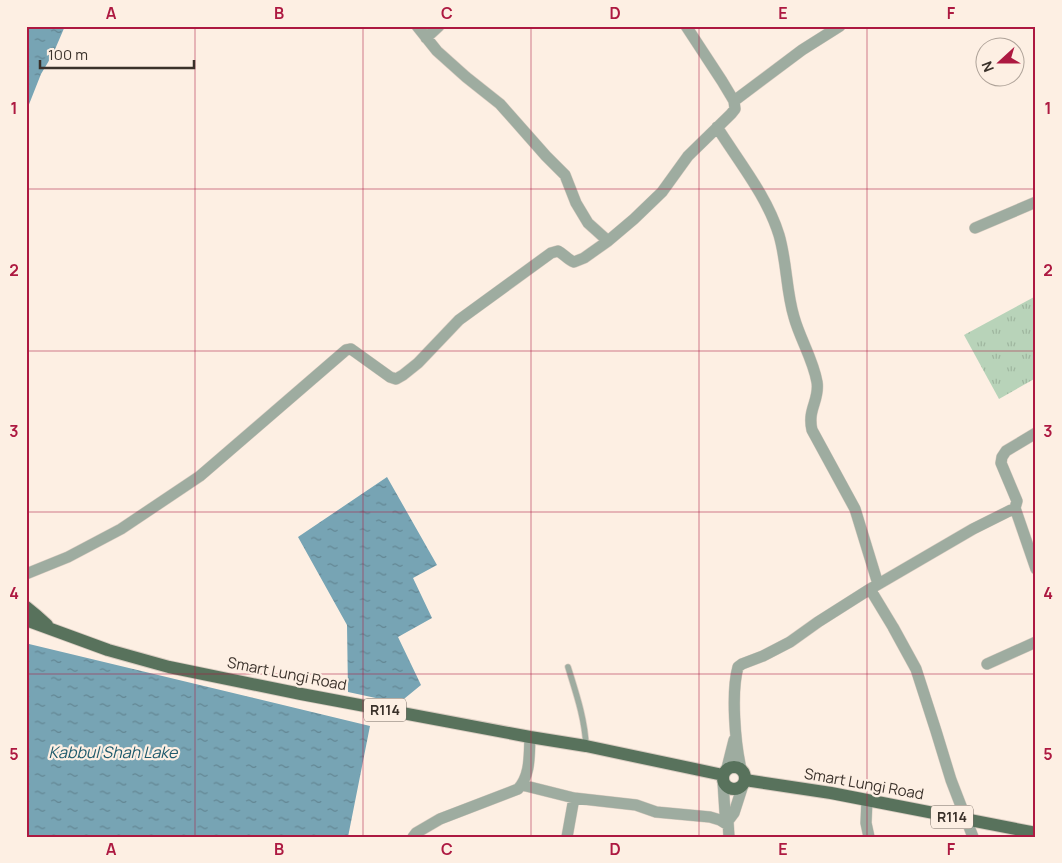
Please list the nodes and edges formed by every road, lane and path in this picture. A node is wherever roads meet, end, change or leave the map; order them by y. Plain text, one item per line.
1 (417, 26) edge
2 (439, 26) edge
3 (686, 26) edge
4 (840, 26) edge
5 (426, 38) junction
6 (734, 101) junction
7 (717, 127) junction
8 (1036, 202) edge
9 (975, 228) dead end
10 (608, 241) junction
11 (1036, 433) edge
12 (1015, 508) junction
13 (1036, 569) edge
14 (26, 574) edge
15 (874, 587) junction
16 (26, 607) edge
17 (26, 620) edge
18 (50, 629) junction
19 (1036, 642) edge
20 (988, 664) dead end
21 (568, 667) dead end
22 (736, 732) junction
23 (530, 737) junction
24 (586, 746) junction
25 (724, 775) junction
26 (743, 778) junction
27 (522, 785) junction
28 (574, 798) junction
29 (867, 800) junction
30 (967, 820) junction
31 (728, 823) junction
32 (1036, 833) edge
33 (413, 837) edge
34 (567, 837) edge
35 (729, 837) edge
36 (869, 837) edge
37 (973, 837) edge

1 - 5 street
2 - 5 street
3 - 6 street
4 - 6 street
5 - 10 street
6 - 7 street
7 - 10 street
7 - 15 street
8 - 9 street
10 - 14 street
11 - 12 street
12 - 13 street
12 - 15 street
15 - 22 street
15 - 30 street
16 - 18 main road, R114
17 - 18 main road, Smart Lungi Road / R114
18 - 23 main road, Smart Lungi Road / R114
19 - 20 street
21 - 24 lane
22 - 25 street
22 - 26 street
23 - 24 main road, Smart Lungi Road / R114
23 - 27 street
24 - 25 main road, Smart Lungi Road / R114
25 - 26 main road, R114
25 - 26 main road, R114
25 - 31 street
26 - 29 main road, Smart Lungi Road / R114
26 - 31 street
27 - 28 street
27 - 33 street
28 - 31 street
28 - 34 street
29 - 30 main road, Smart Lungi Road / R114
29 - 36 street
30 - 32 main road, Smart Lungi Road / R114
30 - 37 street
31 - 35 street

